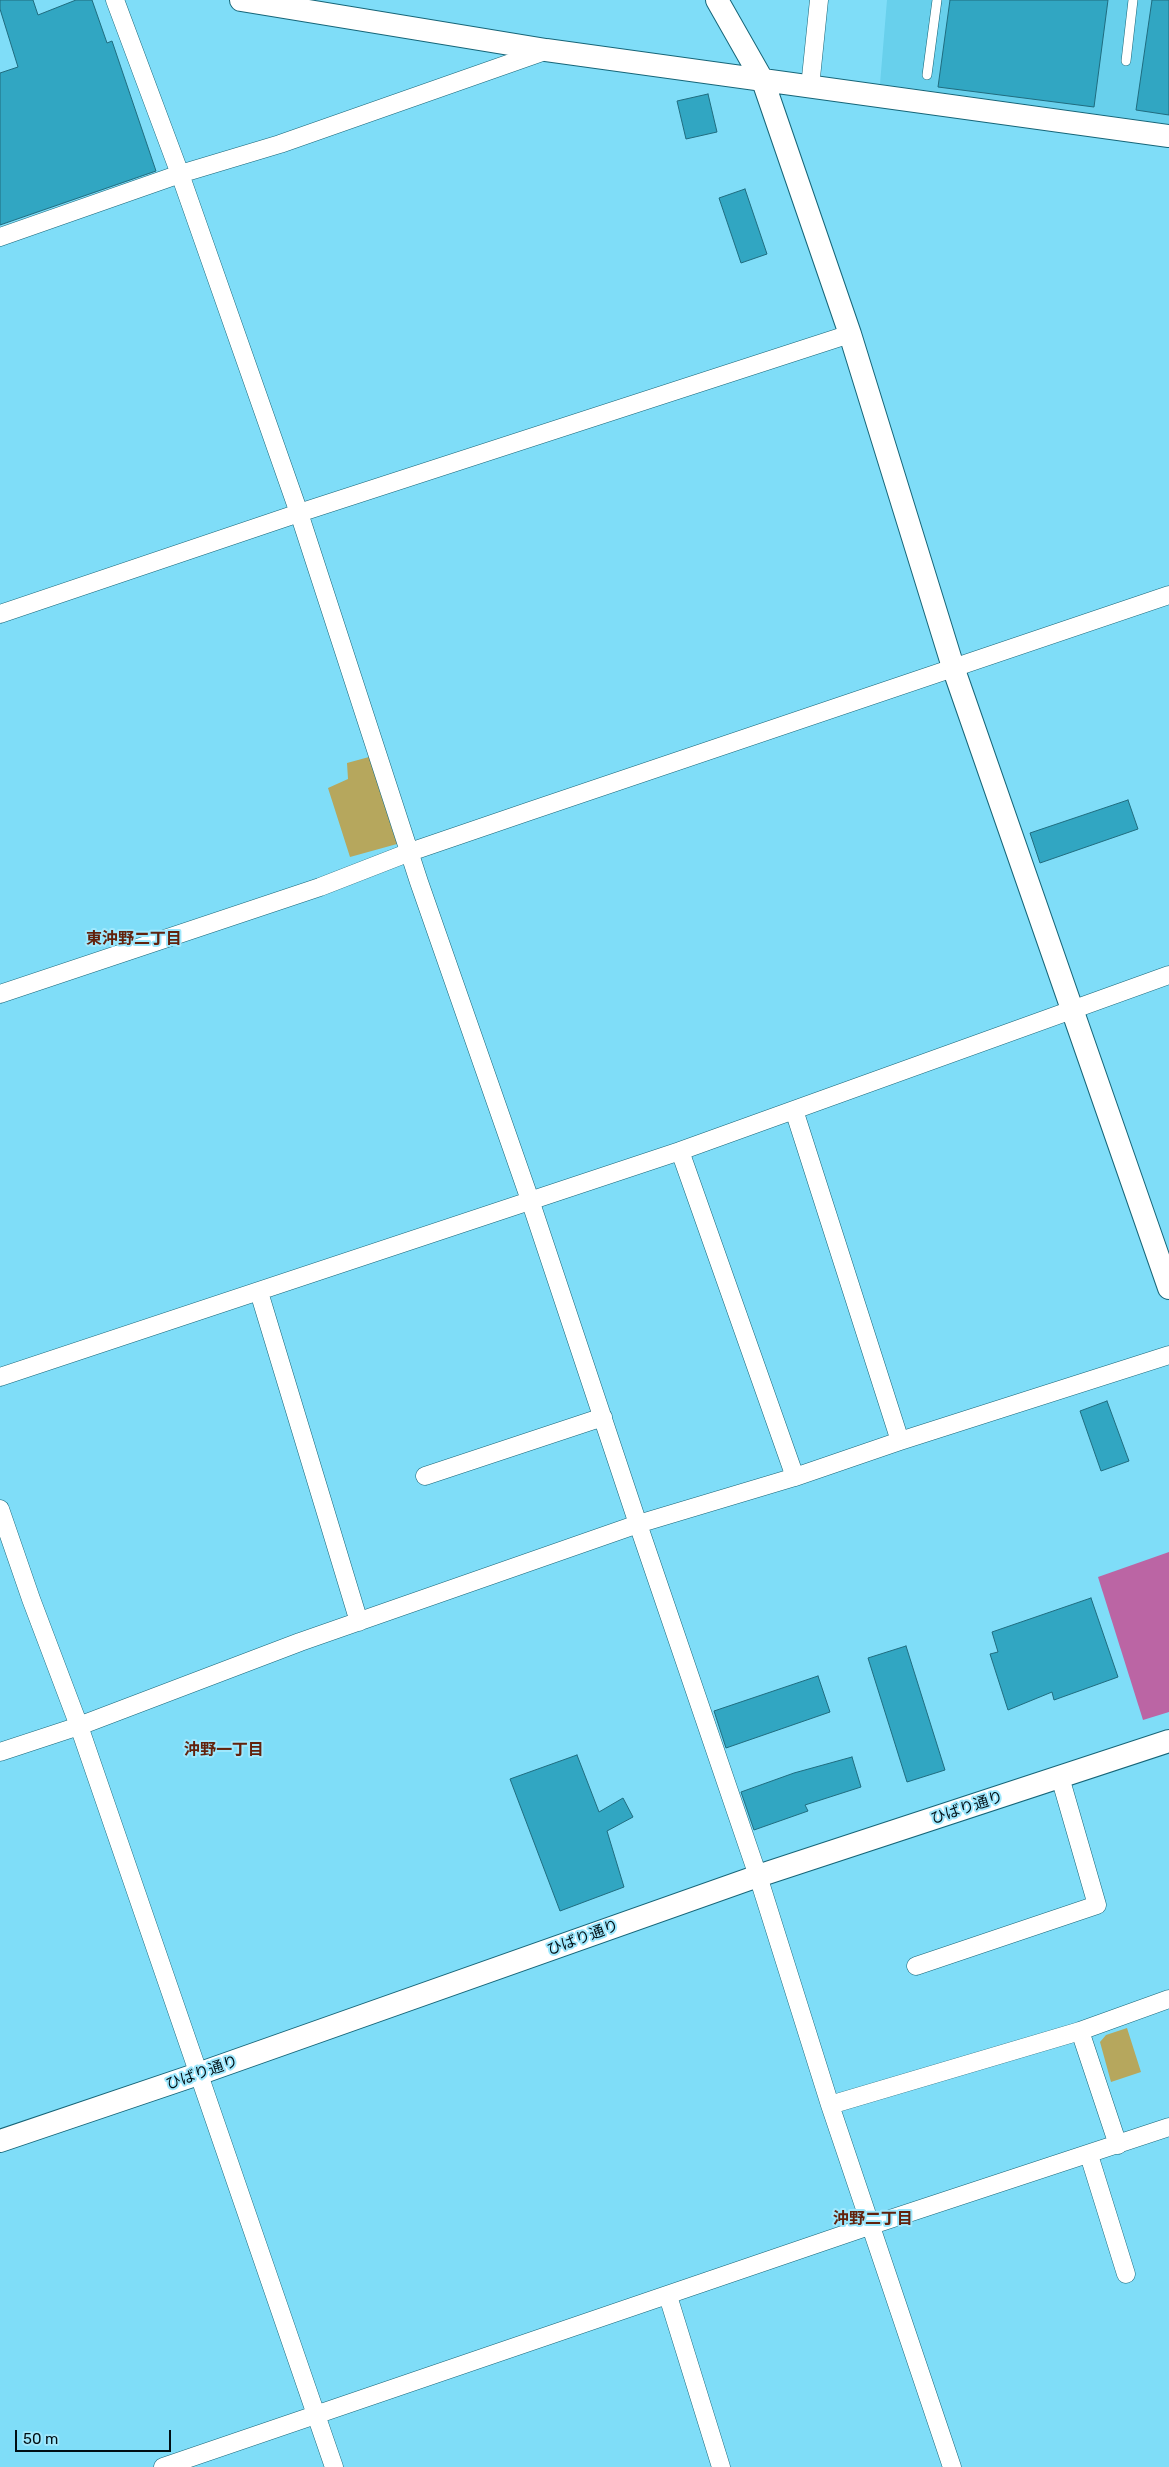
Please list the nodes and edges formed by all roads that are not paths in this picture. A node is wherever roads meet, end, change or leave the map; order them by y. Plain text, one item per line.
1 (115, 0) edge
2 (241, 0) edge
3 (717, 0) edge
4 (818, 0) edge
5 (937, 0) edge
6 (1133, 0) edge
7 (546, 50) junction
8 (1126, 61) dead end
9 (928, 75) dead end
10 (763, 81) junction
11 (810, 87) junction
12 (1169, 136) edge
13 (180, 174) junction
14 (0, 237) edge
15 (850, 334) junction
16 (299, 513) junction
17 (1169, 595) edge
18 (0, 614) edge
19 (953, 667) junction
20 (410, 852) junction
21 (1169, 975) edge
22 (0, 994) edge
23 (1071, 1010) junction
24 (794, 1110) junction
25 (680, 1151) junction
26 (530, 1200) junction
27 (1169, 1288) edge
28 (259, 1292) junction
29 (1169, 1355) edge
30 (0, 1377) edge
31 (602, 1417) junction
32 (900, 1441) junction
33 (424, 1476) dead end
34 (795, 1477) junction
35 (0, 1509) edge
36 (638, 1524) junction
37 (359, 1622) junction
38 (79, 1726) junction
39 (1169, 1741) edge
40 (0, 1752) edge
41 (1060, 1777) junction
42 (758, 1876) junction
43 (916, 1966) dead end
44 (1169, 1999) edge
45 (1080, 2031) junction
46 (198, 2074) junction
47 (830, 2105) junction
48 (1169, 2127) edge
49 (0, 2141) edge
50 (1118, 2145) junction
51 (1089, 2155) junction
52 (872, 2225) junction
53 (1126, 2274) dead end
54 (668, 2296) junction
55 (317, 2415) junction
56 (163, 2467) edge
57 (334, 2467) edge
58 (721, 2467) edge
59 (952, 2467) edge

1 - 13 street
2 - 7 street
3 - 10 street
4 - 11 street
5 - 9 lane
6 - 8 lane
7 - 10 street
7 - 13 street
10 - 11 street
10 - 15 street
11 - 12 street
13 - 14 street
13 - 16 street
15 - 16 street
15 - 19 street
16 - 18 street
16 - 20 street
17 - 19 street
19 - 20 street
19 - 23 street
20 - 22 street
20 - 26 street
21 - 23 street
23 - 24 street
23 - 27 street
24 - 25 street
24 - 32 street
25 - 26 street
25 - 34 street
26 - 28 street
26 - 31 street
28 - 30 street
28 - 37 street
29 - 32 street
31 - 33 street
31 - 36 street
32 - 34 street
34 - 36 street
35 - 38 street
36 - 37 street
36 - 42 street
37 - 38 street
38 - 40 street
38 - 46 street
39 - 41 street, ひばり通り
41 - 42 street, ひばり通り
41 - 43 street
42 - 46 street, ひばり通り
42 - 47 street
44 - 45 street
45 - 47 street
45 - 50 street
46 - 49 street, ひばり通り
46 - 55 street
47 - 52 street
48 - 50 street
50 - 51 street
51 - 52 street
51 - 53 street
52 - 54 street
52 - 59 street
54 - 55 street
54 - 58 street
55 - 56 street
55 - 57 street

